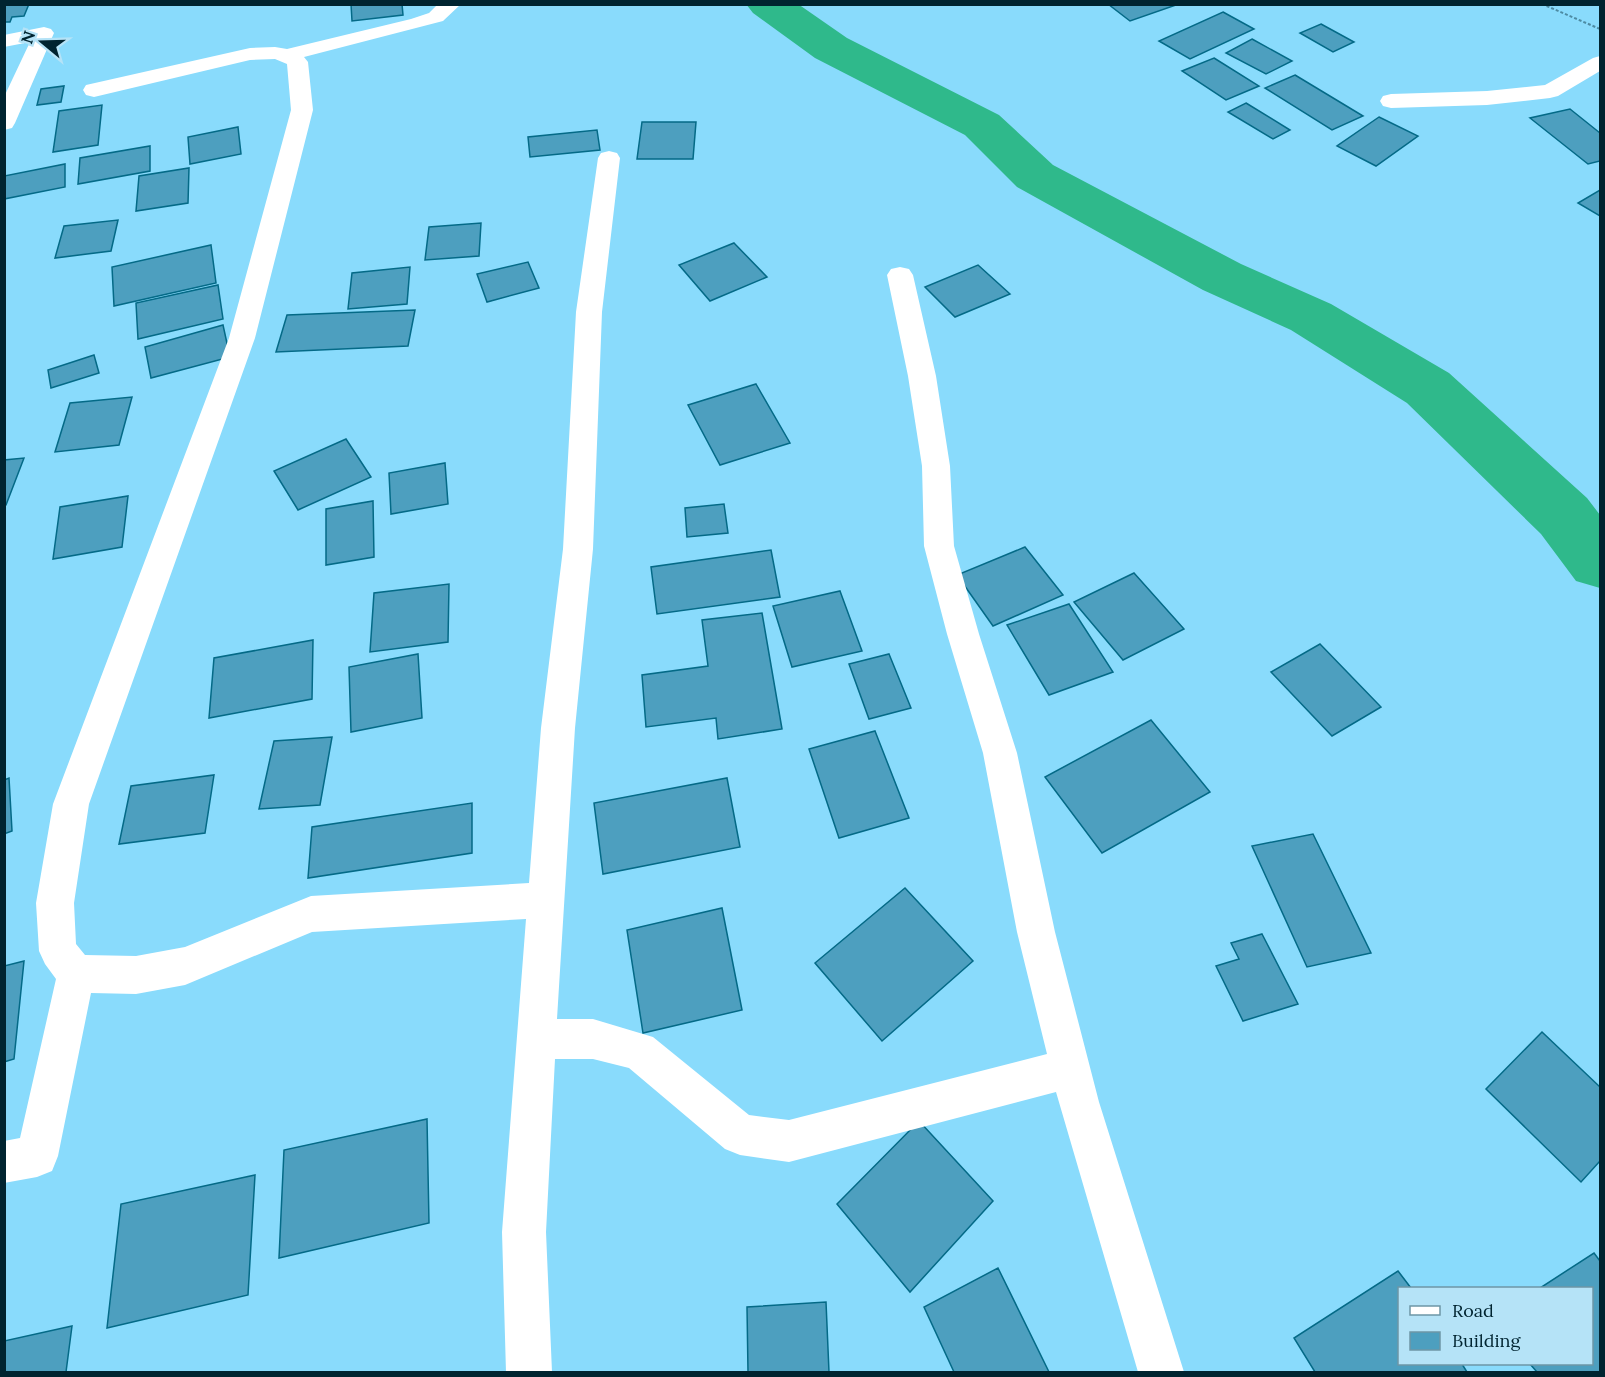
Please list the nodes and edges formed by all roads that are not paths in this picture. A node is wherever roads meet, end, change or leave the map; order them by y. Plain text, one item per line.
1 (451, 4) edge
2 (4, 41) edge
3 (289, 55) junction
4 (1600, 62) edge
5 (94, 90) dead end
6 (1391, 101) dead end
7 (4, 123) edge
8 (609, 158) dead end
9 (900, 274) dead end
10 (546, 900) junction
11 (76, 974) junction
12 (536, 1039) junction
13 (1070, 1068) junction
14 (4, 1162) edge
15 (529, 1372) edge
16 (1161, 1372) edge

1 - 3 street
2 - 7 street
3 - 5 street
3 - 11 street
4 - 6 street
8 - 10 street
9 - 13 street
10 - 11 street
10 - 12 street
11 - 14 street
12 - 13 street
12 - 15 street
13 - 16 street

